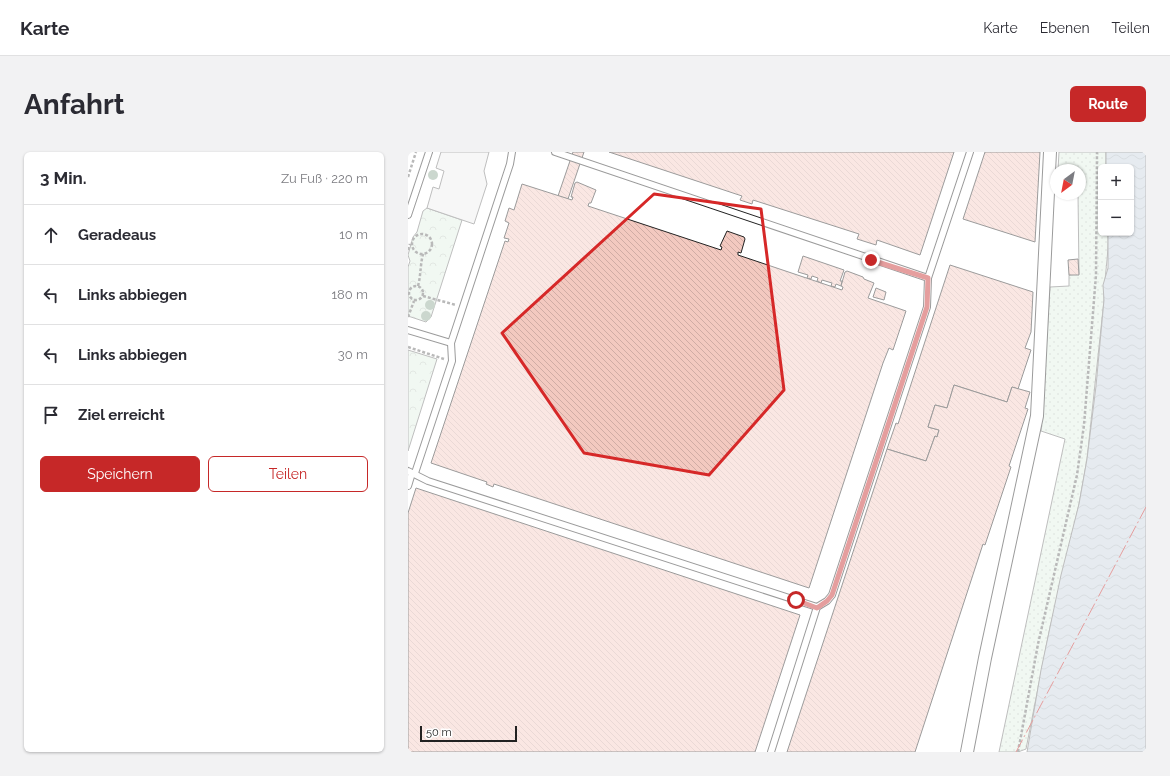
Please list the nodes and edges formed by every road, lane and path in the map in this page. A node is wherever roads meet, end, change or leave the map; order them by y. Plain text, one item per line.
1 (416, 152) edge
2 (429, 152) edge
3 (512, 152) edge
4 (555, 152) edge
5 (970, 152) edge
6 (1050, 152) edge
7 (1097, 152) edge
8 (408, 177) edge
9 (408, 215) edge
10 (410, 244) edge
11 (408, 250) edge
12 (423, 254) junction
13 (928, 278) junction
14 (418, 286) junction
15 (409, 291) edge
16 (423, 296) junction
17 (414, 301) junction
18 (462, 307) junction
19 (408, 317) edge
20 (408, 330) edge
21 (451, 343) junction
22 (408, 347) edge
23 (452, 361) junction
24 (412, 472) edge
25 (408, 486) edge
26 (817, 608) junction
27 (771, 752) edge
28 (967, 752) edge
29 (1018, 752) edge

1 - 8 path
2 - 9 lane
3 - 18 lane
4 - 13 lane
5 - 13 lane
6 - 28 street
7 - 29 path
10 - 11 path
10 - 12 path
10 - 12 path
12 - 14 path
13 - 26 lane
14 - 15 path
14 - 16 path
15 - 17 path
16 - 17 path
16 - 18 path
17 - 19 path
18 - 21 lane
20 - 21 lane
21 - 23 lane
22 - 23 path
23 - 24 lane
24 - 25 lane
24 - 26 lane
26 - 27 lane

